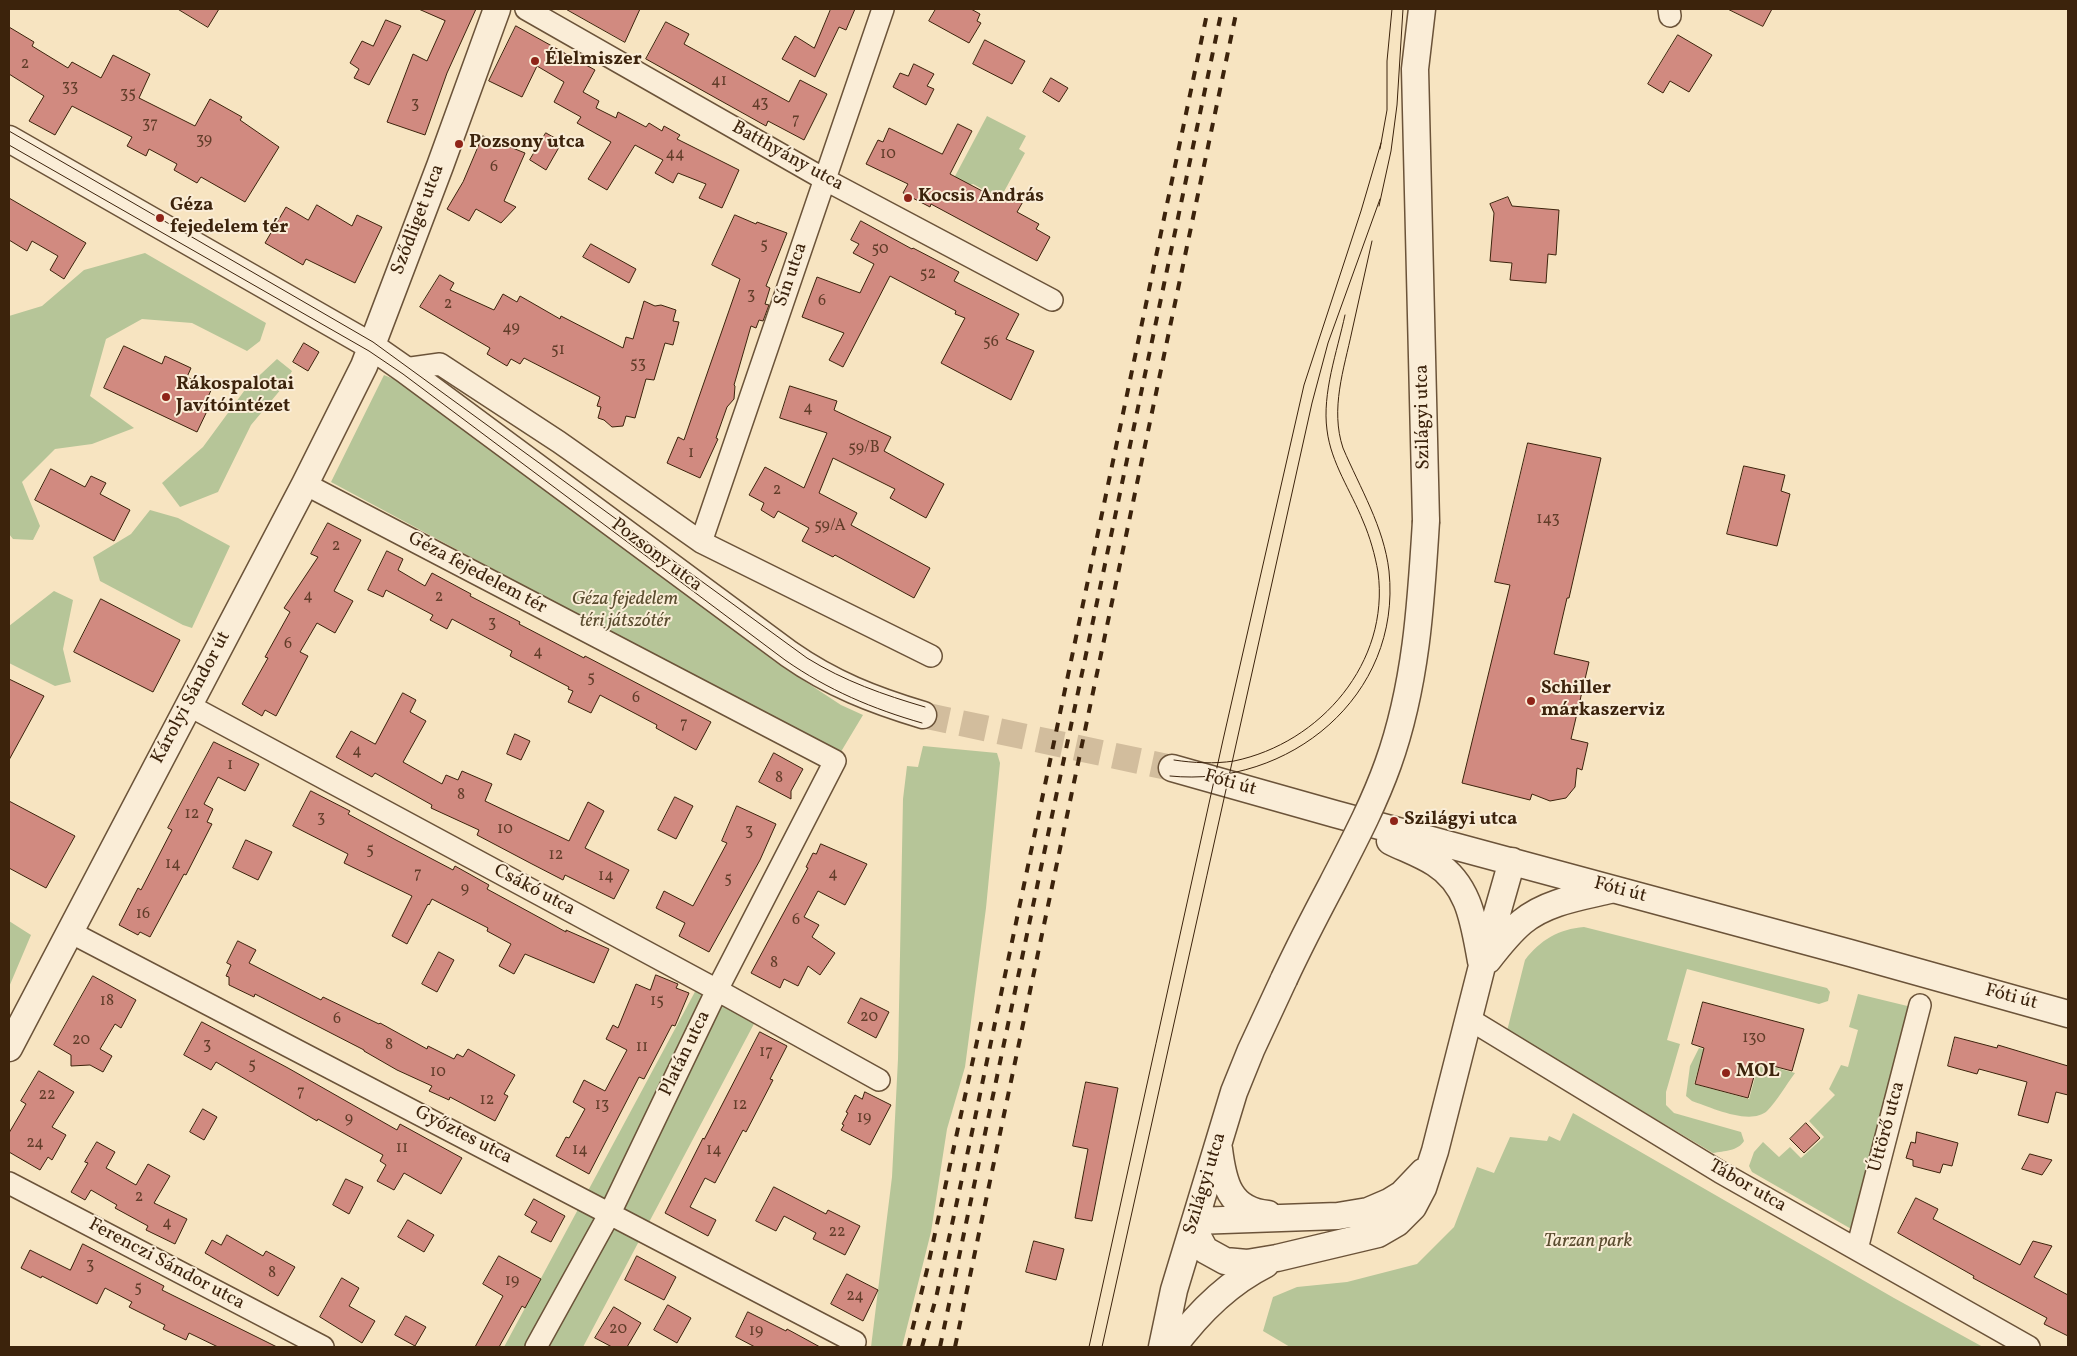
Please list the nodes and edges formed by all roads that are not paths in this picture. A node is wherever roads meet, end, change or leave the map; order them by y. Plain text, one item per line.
1 (497, 9) edge
2 (526, 9) edge
3 (883, 9) edge
4 (1422, 9) edge
5 (9, 139) edge
6 (824, 179) junction
7 (1052, 300) dead end
8 (371, 346) junction
9 (404, 369) junction
10 (305, 484) junction
11 (701, 542) junction
12 (931, 656) dead end
13 (188, 705) junction
14 (923, 715) tunnel mouth
15 (835, 761) joint
16 (1172, 768) tunnel mouth
17 (1335, 814) junction
18 (1512, 861) junction
19 (1612, 889) junction
20 (70, 932) junction
21 (1482, 966) junction
22 (717, 990) junction
23 (1920, 1006) dead end
24 (2068, 1014) edge
25 (1469, 1018) junction
26 (9, 1048) edge
27 (878, 1080) dead end
28 (1219, 1146) junction
29 (1431, 1164) junction
30 (9, 1183) edge
31 (610, 1213) junction
32 (1294, 1217) junction
33 (1195, 1221) junction
34 (1856, 1250) junction
35 (1277, 1258) junction
36 (855, 1342) dead end
37 (322, 1347) edge
38 (536, 1347) edge
39 (1162, 1347) edge
40 (1173, 1347) edge
41 (2029, 1347) edge

1 - 8 street, Sződliget utca
2 - 6 street, Batthyány utca
3 - 6 street, Sín utca
4 - 28 street, Szilágyi utca, bridge
5 - 8 street, Pozsony utca
6 - 7 street, Batthyány utca
6 - 11 street, Sín utca
8 - 9 street, Pozsony utca
8 - 10 street, Károlyi Sándor út
9 - 11 street, Pozsony utca
9 - 14 street, Pozsony utca
10 - 13 street, Károlyi Sándor út
10 - 15 street, Géza fejedelem tér
11 - 12 street, Pozsony utca
13 - 20 street, Károlyi Sándor út
13 - 22 street, Csákó utca
15 - 22 street, Platán utca
16 - 17 street, Fóti út
17 - 18 street, Fóti út
17 - 21 street
18 - 19 street, Fóti út
18 - 21 street
19 - 21 street
19 - 24 street, Fóti út
20 - 26 street, Károlyi Sándor út
20 - 31 street, Győztes utca
21 - 25 street
22 - 27 street, Csákó utca
22 - 31 street, Platán utca
23 - 34 street, Úttörő utca
25 - 29 street
25 - 34 street, Tábor utca
28 - 32 street
28 - 33 street, Szilágyi utca
29 - 32 street
29 - 35 street
30 - 37 street, Ferenczi Sándor utca
31 - 36 street, Győztes utca
31 - 38 street, Platán utca
32 - 33 street
33 - 35 street
33 - 39 street, Szilágyi utca
34 - 41 street, Tábor utca
35 - 40 street

